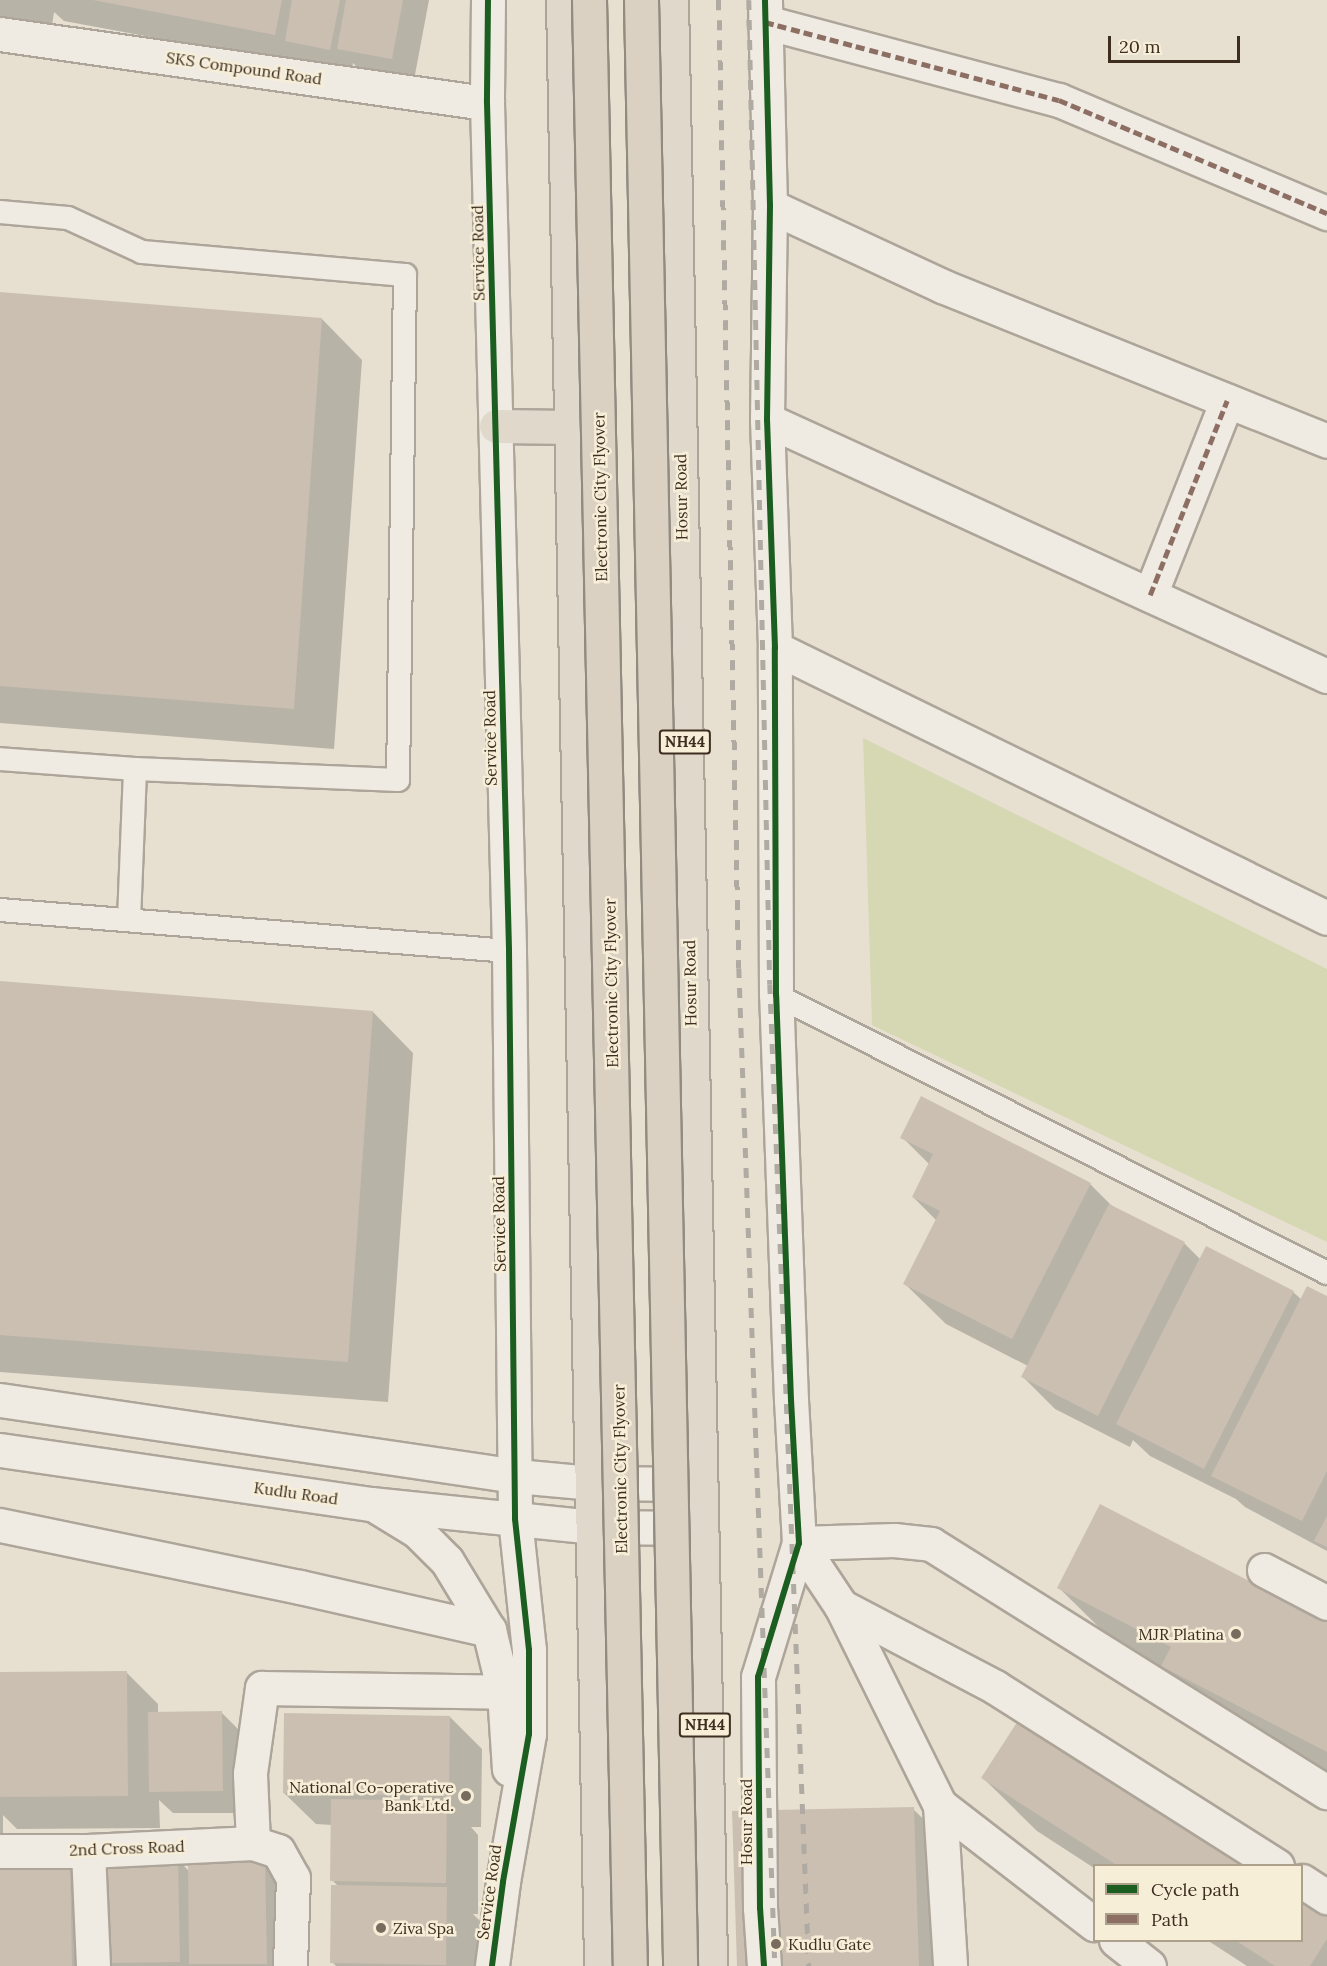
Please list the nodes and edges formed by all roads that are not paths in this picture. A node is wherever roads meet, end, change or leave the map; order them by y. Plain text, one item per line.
1 (488, 0) edge
2 (563, 0) edge
3 (589, 0) edge
4 (641, 0) edge
5 (671, 0) edge
6 (765, 11) edge
7 (0, 34) edge
8 (488, 103) junction
9 (770, 206) junction
10 (0, 212) edge
11 (1327, 213) edge
12 (1227, 401) junction
13 (766, 420) junction
14 (496, 426) junction
15 (572, 427) junction
16 (1327, 441) edge
17 (1150, 595) junction
18 (776, 648) junction
19 (1327, 676) edge
20 (0, 759) edge
21 (135, 769) junction
22 (0, 910) edge
23 (1327, 918) edge
24 (129, 920) junction
25 (509, 951) junction
26 (776, 995) junction
27 (1327, 1273) edge
28 (0, 1400) edge
29 (0, 1449) edge
30 (516, 1476) junction
31 (591, 1483) junction
32 (699, 1484) junction
33 (371, 1504) junction
34 (515, 1519) junction
35 (0, 1524) edge
36 (593, 1527) junction
37 (699, 1528) junction
38 (799, 1543) junction
39 (1264, 1570) dead end
40 (1327, 1603) edge
41 (841, 1606) junction
42 (489, 1630) junction
43 (504, 1692) junction
44 (1327, 1792) edge
45 (940, 1805) junction
46 (513, 1822) junction
47 (254, 1843) junction
48 (0, 1851) edge
49 (88, 1851) junction
50 (1274, 1864) edge
51 (1303, 1882) edge
52 (1327, 1897) edge
53 (1093, 1922) edge
54 (1117, 1942) edge
55 (93, 1966) edge
56 (290, 1966) edge
57 (492, 1966) edge
58 (602, 1966) edge
59 (630, 1966) edge
60 (680, 1966) edge
61 (710, 1966) edge
62 (764, 1966) edge
63 (950, 1966) edge
64 (1149, 1966) edge

1 - 8 street, Service Road
2 - 15 highway
3 - 59 highway, Electronic City Flyover, bridge
4 - 60 highway, bridge
5 - 32 highway, Hosur Road / NH44
6 - 9 street
6 - 11 street
7 - 8 street, SKS Compound Road
8 - 14 street, Service Road
9 - 12 street
9 - 13 street
10 - 21 lane
12 - 16 street
12 - 17 street
13 - 17 street
13 - 18 street
14 - 15 highway
14 - 25 street, Service Road
15 - 31 highway
17 - 19 street
18 - 23 street
18 - 26 street
20 - 21 lane
21 - 24 lane
22 - 24 lane
24 - 25 lane
25 - 30 street, Service Road
26 - 27 lane
26 - 38 street
28 - 30 street
29 - 33 street, Kudlu Road
30 - 31 street
30 - 34 street, Service Road
31 - 32 street
31 - 36 highway
32 - 37 highway, Hosur Road / NH44
33 - 34 street, Kudlu Road
33 - 42 street
34 - 36 street, Kudlu Road
34 - 46 street, Service Road
35 - 42 street
36 - 37 street, Kudlu Road
36 - 58 highway
37 - 61 highway, Hosur Road / NH44
38 - 41 street
38 - 44 street
38 - 62 street, Hosur Road
39 - 40 street
41 - 45 street
41 - 50 street
42 - 43 street
43 - 46 street
43 - 47 street
45 - 53 street
45 - 63 street
46 - 57 street, Service Road
47 - 49 street, 2nd Cross Road
47 - 56 street
48 - 49 street, 2nd Cross Road
49 - 55 street
51 - 52 street
54 - 64 street

